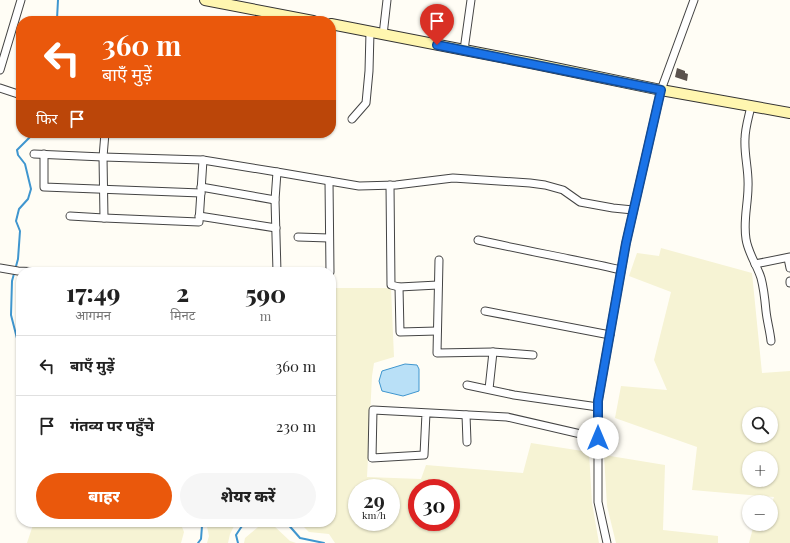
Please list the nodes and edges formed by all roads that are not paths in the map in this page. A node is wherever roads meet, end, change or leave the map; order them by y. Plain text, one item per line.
1 (21, 0) edge
2 (205, 0) edge
3 (387, 0) edge
4 (471, 0) edge
5 (692, 1) edge
6 (16, 16) edge
7 (16, 16) edge
8 (287, 16) edge
9 (336, 25) edge
10 (13, 26) junction
11 (16, 27) edge
12 (370, 32) junction
13 (383, 34) junction
14 (464, 50) junction
15 (0, 70) edge
16 (0, 88) edge
17 (661, 90) junction
18 (16, 93) edge
19 (751, 106) junction
20 (790, 113) edge
21 (352, 119) dead end
22 (105, 138) edge
23 (34, 154) dead end
24 (44, 154) junction
25 (103, 157) junction
26 (203, 160) junction
27 (277, 172) junction
28 (329, 181) junction
29 (390, 185) junction
30 (104, 189) junction
31 (201, 190) junction
32 (275, 200) junction
33 (633, 210) junction
34 (70, 216) dead end
35 (199, 216) junction
36 (104, 218) junction
37 (276, 228) junction
38 (298, 237) dead end
39 (329, 238) junction
40 (478, 240) dead end
41 (789, 258) edge
42 (439, 260) dead end
43 (756, 264) junction
44 (277, 267) edge
45 (330, 267) edge
46 (0, 268) edge
47 (790, 268) edge
48 (621, 270) junction
49 (16, 271) edge
50 (438, 285) junction
51 (399, 287) junction
52 (485, 311) dead end
53 (437, 331) junction
54 (610, 335) junction
55 (772, 341) dead end
56 (493, 352) junction
57 (533, 355) dead end
58 (467, 386) dead end
59 (489, 390) junction
60 (598, 407) junction
61 (426, 413) junction
62 (466, 415) junction
63 (598, 438) junction
64 (467, 442) dead end
65 (607, 543) edge

1 - 7 street
2 - 8 main road
3 - 13 street
4 - 14 street
5 - 17 street
6 - 10 street
9 - 12 main road
10 - 11 street
10 - 15 street
12 - 13 main road
12 - 21 street
13 - 14 main road
14 - 17 main road
16 - 18 street
17 - 19 main road
17 - 33 street
19 - 20 main road
19 - 43 street
22 - 25 street
23 - 24 street
24 - 25 street
24 - 30 street
25 - 26 street
25 - 30 street
26 - 27 street
26 - 31 street
27 - 28 street
27 - 32 street
28 - 29 street
28 - 39 street
29 - 33 street
29 - 51 street
30 - 31 street
30 - 36 street
31 - 32 street
31 - 35 street
32 - 37 street
33 - 48 street
34 - 36 street
35 - 36 street
35 - 37 street
37 - 44 street
38 - 39 street
39 - 45 street
40 - 48 street
41 - 43 street
41 - 47 street
42 - 50 street
43 - 55 street
46 - 49 street
48 - 54 street
50 - 51 street
50 - 53 street
51 - 53 street
52 - 54 street
53 - 56 street
54 - 60 street
56 - 57 street
56 - 59 street
58 - 59 street
59 - 60 street
60 - 63 street
61 - 61 street
61 - 62 street
62 - 63 street
62 - 64 street
63 - 65 street

